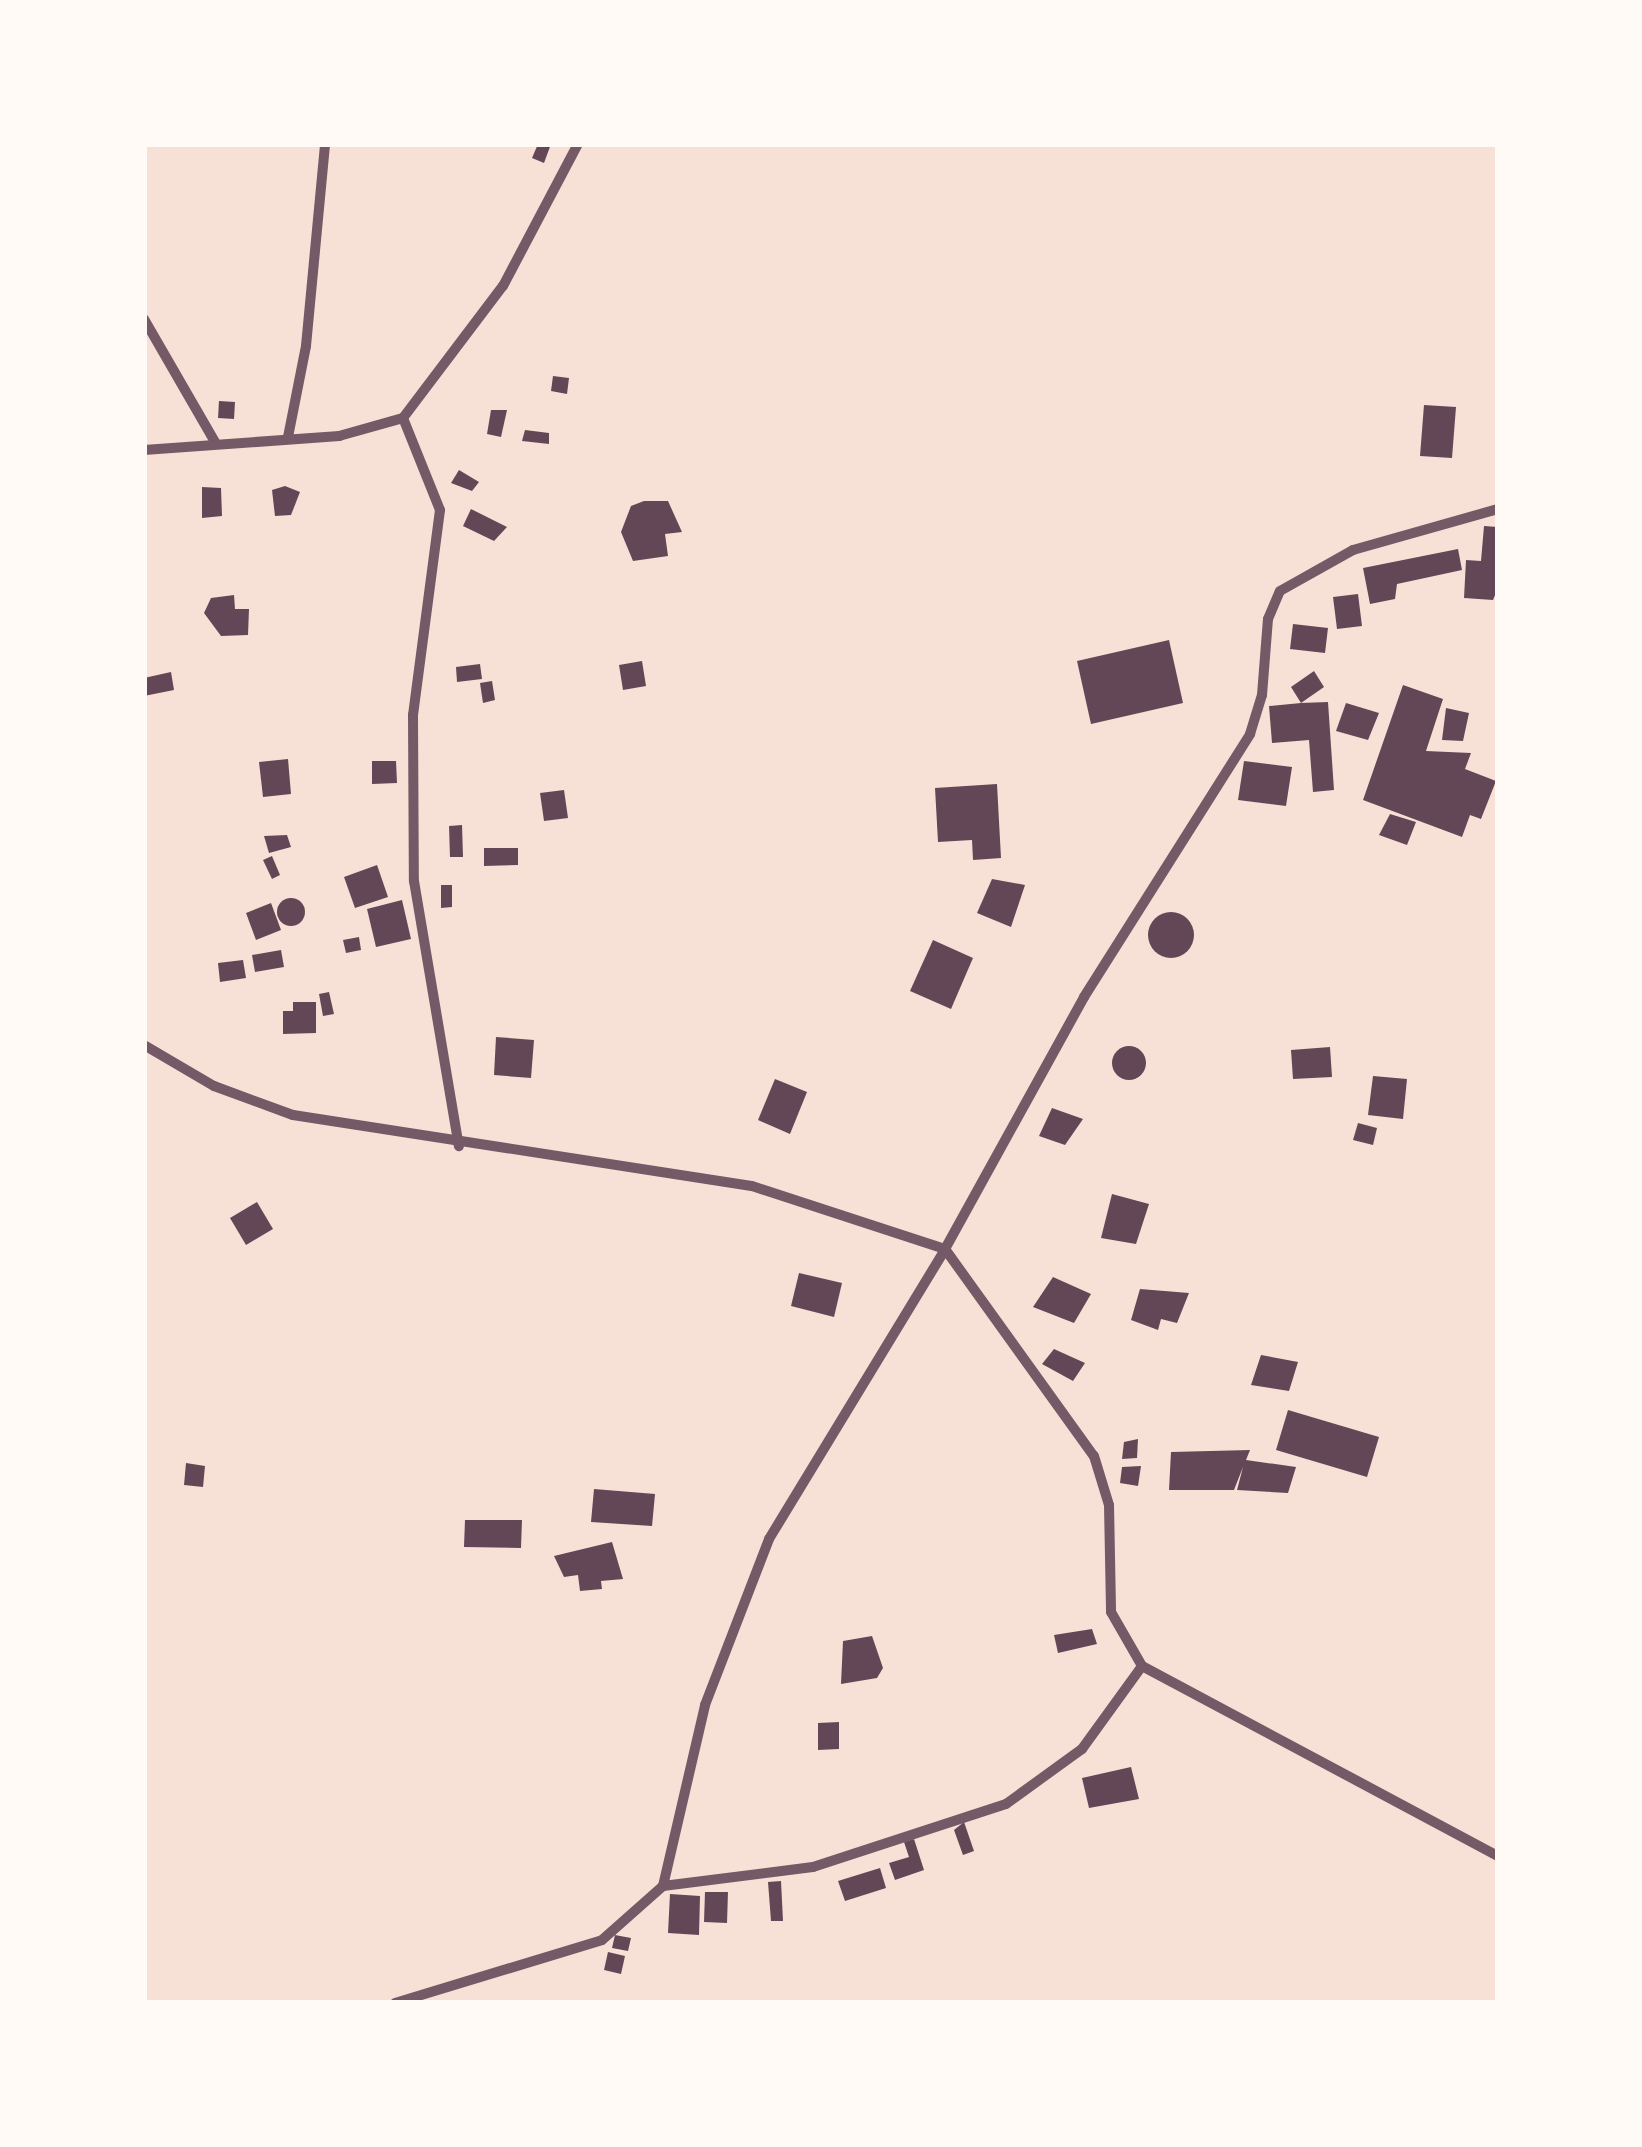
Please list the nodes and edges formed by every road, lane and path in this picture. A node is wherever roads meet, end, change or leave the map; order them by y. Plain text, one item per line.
1 (326, 144) edge
2 (578, 144) edge
3 (144, 319) edge
4 (403, 418) junction
5 (288, 437) junction
6 (215, 442) junction
7 (144, 451) edge
8 (1498, 508) edge
9 (144, 1045) edge
10 (459, 1146) junction
11 (945, 1249) junction
12 (1142, 1666) junction
13 (1498, 1856) edge
14 (663, 1886) junction
15 (395, 2003) edge

1 - 5 street
2 - 4 street
3 - 6 street
4 - 5 street
4 - 10 street
5 - 6 street
6 - 7 street
8 - 11 street
9 - 10 street
10 - 11 street
11 - 12 street
11 - 14 street
12 - 13 street
12 - 14 street
14 - 15 street

